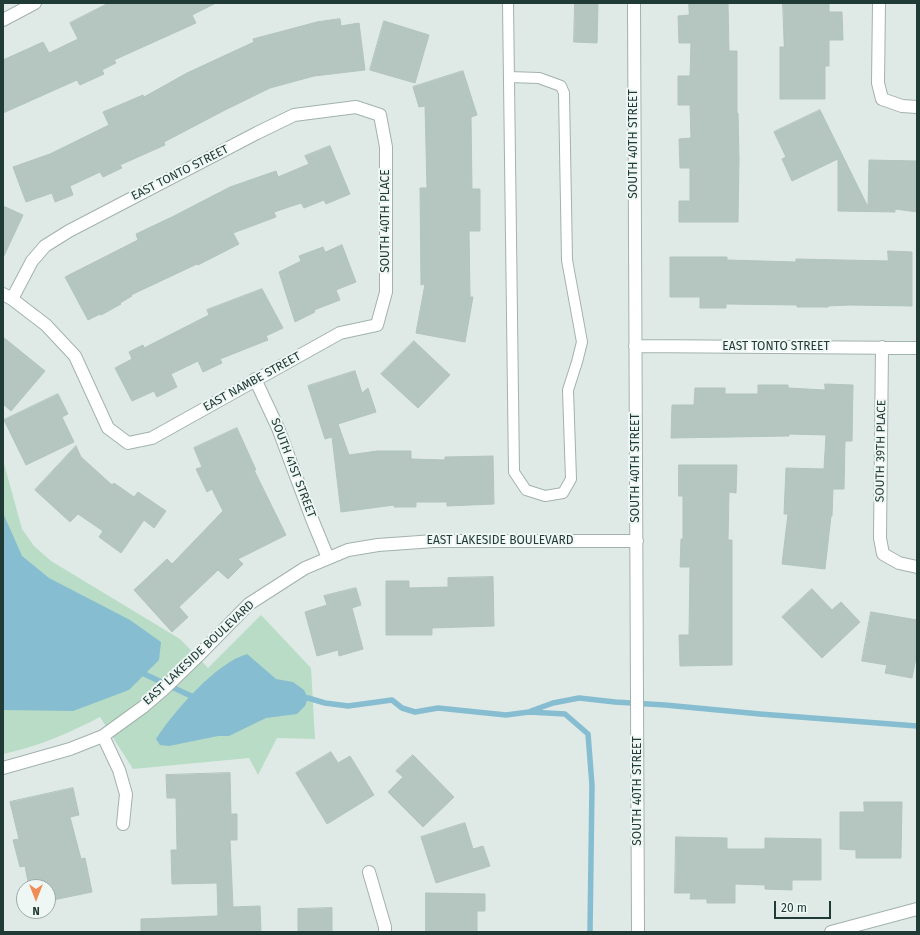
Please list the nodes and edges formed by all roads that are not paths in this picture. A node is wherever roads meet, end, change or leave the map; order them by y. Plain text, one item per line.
1 (35, 3) edge
2 (508, 3) edge
3 (634, 3) edge
4 (879, 3) edge
5 (3, 20) edge
6 (509, 77) junction
7 (917, 107) edge
8 (380, 115) joint
9 (7, 297) edge
10 (377, 325) joint
11 (635, 346) junction
12 (882, 347) junction
13 (917, 348) edge
14 (255, 380) junction
15 (637, 541) junction
16 (328, 558) junction
17 (917, 567) edge
18 (103, 736) junction
19 (3, 768) edge
20 (124, 824) dead end
21 (369, 872) dead end
22 (917, 909) edge
23 (385, 932) edge
24 (638, 932) edge
25 (831, 932) edge

1 - 5 street
2 - 6 lane
3 - 11 street, SOUTH 40TH STREET
4 - 7 street
6 - 6 lane
8 - 9 street, EAST TONTO STREET
8 - 10 street, SOUTH 40TH PLACE
9 - 14 street, EAST NAMBE STREET
10 - 14 street, EAST NAMBE STREET
11 - 12 street, EAST TONTO STREET
11 - 15 street, SOUTH 40TH STREET
12 - 13 street, EAST TONTO STREET
12 - 17 street, SOUTH 39TH PLACE
14 - 16 street, SOUTH 41ST STREET
15 - 16 street, EAST LAKESIDE BOULEVARD
15 - 24 street, SOUTH 40TH STREET
16 - 18 street, EAST LAKESIDE BOULEVARD
18 - 19 street, EAST LAKESIDE BOULEVARD
18 - 20 street
21 - 23 street
22 - 25 street

